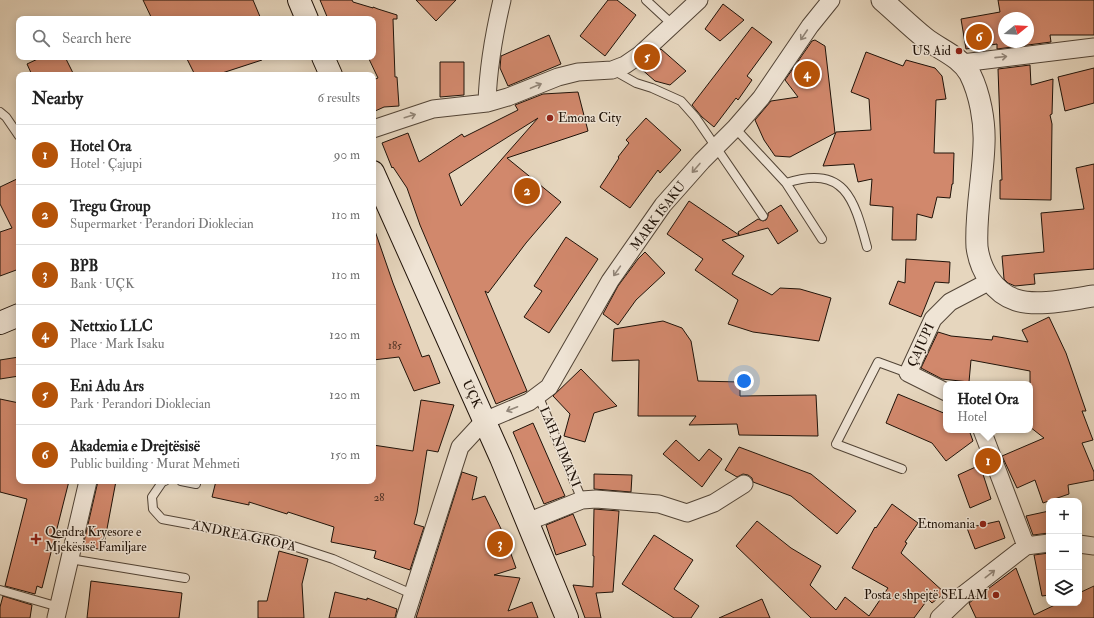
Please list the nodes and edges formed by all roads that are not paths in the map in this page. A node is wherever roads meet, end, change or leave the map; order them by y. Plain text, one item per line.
1 (299, 0) edge
2 (502, 0) edge
3 (646, 0) edge
4 (699, 0) edge
5 (882, 0) edge
6 (827, 1) edge
7 (306, 16) edge
8 (673, 25) junction
9 (1094, 47) edge
10 (324, 60) edge
11 (962, 63) junction
12 (612, 70) junction
13 (330, 72) edge
14 (486, 103) junction
15 (0, 112) edge
16 (376, 127) edge
17 (735, 128) junction
18 (16, 132) edge
19 (716, 147) junction
20 (376, 181) edge
21 (786, 183) junction
22 (763, 216) dead end
23 (822, 239) dead end
24 (867, 247) dead end
25 (990, 281) junction
26 (1094, 296) edge
27 (16, 316) edge
28 (0, 323) edge
29 (908, 373) junction
30 (943, 390) edge
31 (538, 395) junction
32 (484, 421) junction
33 (983, 433) edge
34 (902, 468) dead end
35 (87, 484) edge
36 (161, 484) edge
37 (744, 484) dead end
38 (582, 500) junction
39 (528, 522) junction
40 (1046, 543) edge
41 (1082, 544) edge
42 (1026, 546) junction
43 (1094, 546) edge
44 (70, 559) junction
45 (185, 578) dead end
46 (0, 590) edge
47 (412, 594) junction
48 (58, 612) edge
49 (405, 618) edge
50 (567, 618) edge
51 (939, 618) edge

1 - 7 main road
2 - 14 street
3 - 8 lane
4 - 8 street
5 - 11 street
6 -> 17 street, MARK ISAKU
8 - 12 street
11 -> 9 street
10 - 13 main road
11 - 25 street
14 -> 12 street
12 - 19 lane
16 -> 14 street
15 - 18 lane
17 - 19 street, MARK ISAKU
17 - 21 lane
19 - 22 lane
19 -> 31 street, MARK ISAKU
20 - 32 main road, UÇK
21 - 23 lane
21 - 24 lane
25 - 26 street
25 - 29 street, ÇAJUPI
27 - 28 main road
29 - 30 street, ÇAJUPI
29 - 34 lane
31 -> 32 street, MARK ISAKU
31 - 38 lane, LAH NIMANI
32 - 39 main road, UÇK
32 - 47 street
33 - 42 street
35 - 44 street
36 - 47 lane, ANDREA GROPA
37 - 38 street, LAH NIMANI
38 - 39 street, LAH NIMANI
39 - 50 main road, UÇK
40 - 42 street
41 - 43 street
51 -> 42 street
44 - 45 lane
44 - 48 street
46 - 48 lane
47 - 49 street

